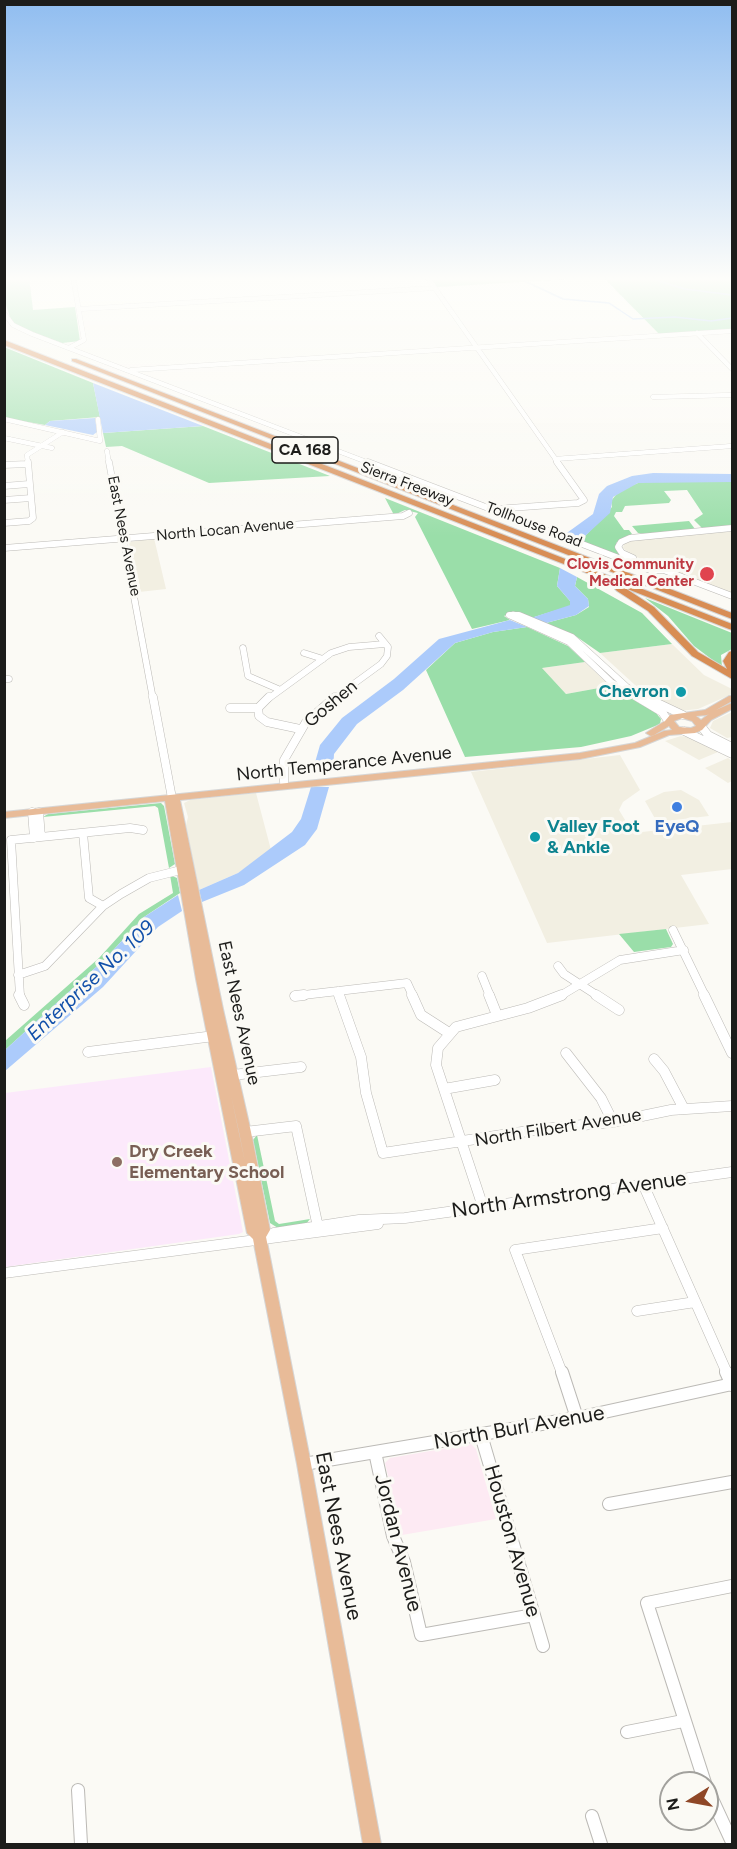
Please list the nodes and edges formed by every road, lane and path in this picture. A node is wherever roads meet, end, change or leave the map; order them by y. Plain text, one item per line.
1 (58, 363) edge
2 (80, 363) edge
3 (110, 363) edge
4 (230, 363) edge
5 (487, 363) edge
6 (128, 370) junction
7 (732, 395) edge
8 (653, 397) dead end
9 (98, 419) dead end
10 (4, 421) edge
11 (62, 433) junction
12 (6, 440) edge
13 (40, 446) junction
14 (732, 446) edge
15 (51, 448) dead end
16 (107, 451) dead end
17 (555, 459) junction
18 (27, 464) junction
19 (4, 465) edge
20 (29, 484) junction
21 (4, 486) edge
22 (31, 498) junction
23 (4, 500) edge
24 (492, 510) junction
25 (409, 513) dead end
26 (4, 523) edge
27 (732, 528) edge
28 (124, 538) junction
29 (4, 548) edge
30 (557, 559) junction
31 (606, 566) junction
32 (666, 570) junction
33 (732, 596) edge
34 (732, 608) edge
35 (732, 616) edge
36 (732, 627) edge
37 (380, 636) dead end
38 (385, 644) junction
39 (243, 648) dead end
40 (304, 652) dead end
41 (732, 654) edge
42 (323, 659) junction
43 (732, 669) edge
44 (732, 676) edge
45 (278, 689) junction
46 (732, 698) edge
47 (732, 706) edge
48 (230, 708) dead end
49 (258, 708) junction
50 (683, 715) junction
51 (669, 722) junction
52 (701, 726) junction
53 (300, 729) junction
54 (684, 731) junction
55 (731, 744) edge
56 (588, 750) junction
57 (732, 754) edge
58 (273, 759) dead end
59 (284, 760) junction
60 (533, 761) junction
61 (284, 782) junction
62 (171, 796) junction
63 (4, 810) edge
64 (36, 812) junction
65 (4, 815) edge
66 (143, 830) dead end
67 (82, 833) junction
68 (37, 838) junction
69 (181, 870) junction
70 (103, 906) junction
71 (673, 930) dead end
72 (684, 950) junction
73 (558, 966) dead end
74 (18, 975) junction
75 (482, 976) dead end
76 (580, 984) junction
77 (338, 991) junction
78 (295, 996) dead end
79 (24, 1005) dead end
80 (619, 1010) dead end
81 (496, 1015) junction
82 (449, 1033) junction
83 (214, 1036) junction
84 (88, 1052) dead end
85 (566, 1053) dead end
86 (732, 1053) edge
87 (654, 1059) dead end
88 (301, 1067) dead end
89 (227, 1073) junction
90 (495, 1080) dead end
91 (444, 1089) junction
92 (732, 1106) edge
93 (684, 1109) junction
94 (613, 1122) junction
95 (245, 1132) junction
96 (462, 1143) junction
97 (732, 1172) edge
98 (644, 1184) junction
99 (483, 1207) junction
100 (405, 1218) junction
101 (318, 1227) junction
102 (663, 1228) junction
103 (262, 1237) junction
104 (4, 1273) edge
105 (695, 1302) junction
106 (637, 1311) dead end
107 (732, 1384) edge
108 (577, 1418) junction
109 (482, 1435) junction
110 (375, 1452) junction
111 (304, 1464) junction
112 (732, 1482) edge
113 (609, 1504) dead end
114 (732, 1586) edge
115 (534, 1615) junction
116 (543, 1646) dead end
117 (683, 1721) junction
118 (627, 1732) dead end
119 (701, 1771) edge
120 (78, 1790) dead end
121 (719, 1814) edge
122 (592, 1816) dead end
123 (732, 1842) edge
124 (81, 1845) edge
125 (372, 1845) edge
126 (601, 1845) edge

1 - 30 highway, Sierra Freeway / CA 168
2 - 31 highway, Sierra Freeway / CA 168
3 - 6 street, Tollhouse Road
4 - 6 street
5 - 17 street
6 - 24 street, Tollhouse Road
7 - 8 street
9 - 11 street
10 - 11 street
11 - 13 street
12 - 13 street
13 - 15 street
13 - 18 street
14 - 17 street
16 - 28 street, East Nees Avenue
17 - 24 street
18 - 19 street
18 - 20 street
20 - 21 street
20 - 22 street
22 - 23 street
22 - 26 street
24 - 32 street, Tollhouse Road
25 - 28 street, North Locan Avenue
27 - 32 street
28 - 29 street, North Locan Avenue
28 - 62 street, East Nees Avenue
30 - 36 highway, Sierra Freeway / CA 168
30 - 44 highway
31 - 34 highway
31 - 35 highway, Sierra Freeway / CA 168
32 - 33 street
37 - 38 street
38 - 42 street
38 - 53 street, Goshen
39 - 45 street
40 - 42 street
41 - 43 highway
42 - 45 street
45 - 49 street
46 - 50 main road
47 - 52 main road
48 - 49 street
49 - 53 street
50 - 51 main road, North Temperance Avenue
50 - 51 street
50 - 52 main road
51 - 54 main road
51 - 56 main road, North Temperance Avenue
52 - 54 main road, North Temperance Avenue
52 - 55 street
53 - 59 street, Goshen
54 - 57 street
54 - 60 main road, North Temperance Avenue
56 - 60 main road
56 - 61 main road, North Temperance Avenue
58 - 59 street
59 - 61 street, Goshen
60 - 62 main road, North Temperance Avenue
61 - 62 main road, North Temperance Avenue
62 - 63 main road, North Temperance Avenue
62 - 64 main road, North Temperance Avenue
62 - 69 main road, East Nees Avenue
62 - 89 main road, East Nees Avenue
64 - 65 main road, North Temperance Avenue
64 - 68 street
66 - 67 street
67 - 68 street
67 - 70 street
68 - 74 street
69 - 70 street
69 - 83 main road, East Nees Avenue
70 - 74 street
71 - 72 street
72 - 76 street
72 - 86 street
73 - 76 street
74 - 79 street
75 - 81 street
76 - 80 street
76 - 81 street
77 - 78 street
77 - 82 street
77 - 96 street, North Filbert Avenue
81 - 82 street
82 - 91 street
83 - 84 street
83 - 89 main road, East Nees Avenue
85 - 94 street
87 - 93 street
88 - 89 street
89 - 95 main road
89 - 103 main road, East Nees Avenue
90 - 91 street
91 - 96 street
92 - 93 street, North Filbert Avenue
93 - 94 street, North Filbert Avenue
94 - 96 street, North Filbert Avenue
95 - 101 street
95 - 103 main road, East Nees Avenue
96 - 99 street
97 - 98 street, North Armstrong Avenue
98 - 99 street, North Armstrong Avenue
98 - 102 street
99 - 100 street, North Armstrong Avenue
100 - 101 street, North Armstrong Avenue
100 - 103 street, North Armstrong Avenue
101 - 103 street, North Armstrong Avenue
102 - 105 street
102 - 108 street
103 - 104 street, North Armstrong Avenue
103 - 111 main road, East Nees Avenue
105 - 106 street
105 - 107 street
107 - 108 street, North Burl Avenue
108 - 109 street, North Burl Avenue
109 - 110 street, North Burl Avenue
109 - 115 street, Houston Avenue
110 - 111 street, North Burl Avenue
110 - 115 street, Jordan Avenue
111 - 125 main road, East Nees Avenue
112 - 113 street
114 - 117 street
115 - 116 street, Houston Avenue
117 - 118 street
117 - 119 street
120 - 124 street
121 - 123 street
122 - 126 street

